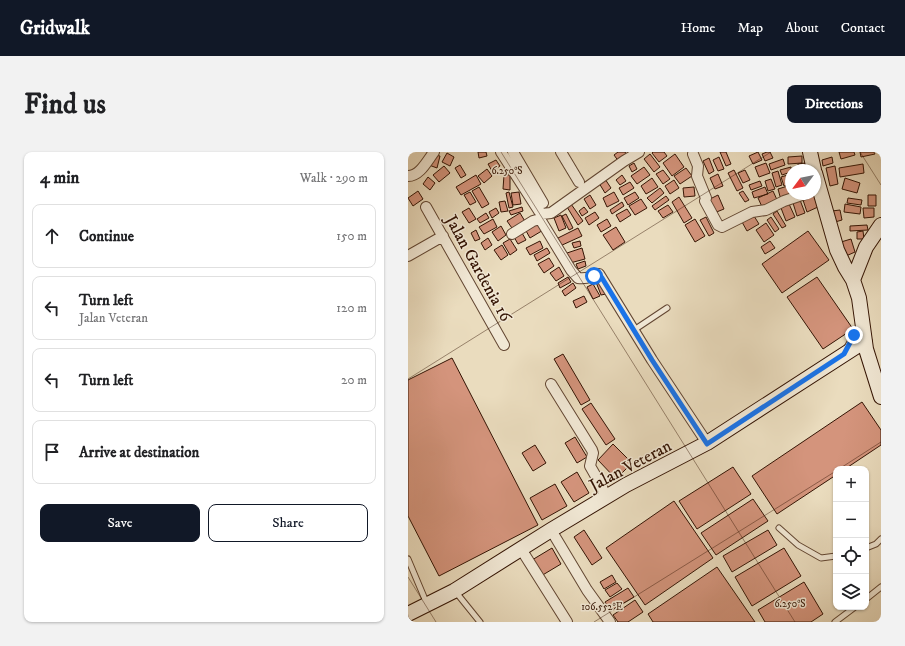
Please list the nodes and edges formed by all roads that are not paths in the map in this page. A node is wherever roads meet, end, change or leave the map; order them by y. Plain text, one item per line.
1 (434, 152) edge
2 (501, 152) edge
3 (513, 152) edge
4 (561, 152) edge
5 (639, 152) edge
6 (810, 152) edge
7 (694, 153) edge
8 (813, 164) edge
9 (408, 176) edge
10 (579, 182) dead end
11 (787, 200) edge
12 (820, 200) edge
13 (543, 203) dead end
14 (426, 207) dead end
15 (881, 225) edge
16 (512, 234) dead end
17 (443, 236) junction
18 (408, 256) edge
19 (853, 280) junction
20 (667, 308) dead end
21 (634, 330) junction
22 (864, 334) junction
23 (504, 345) dead end
24 (551, 384) dead end
25 (881, 397) edge
26 (707, 444) junction
27 (606, 497) junction
28 (779, 528) dead end
29 (551, 530) junction
30 (881, 539) edge
31 (869, 547) edge
32 (521, 549) junction
33 (833, 556) edge
34 (408, 559) edge
35 (881, 587) edge
36 (454, 591) junction
37 (869, 596) edge
38 (427, 605) junction
39 (851, 610) edge
40 (408, 614) edge
41 (480, 622) edge
42 (568, 622) edge
43 (610, 622) edge
44 (835, 622) edge

1 - 9 street
2 - 5 street
3 - 13 street
4 - 10 street
6 - 8 main road
7 - 11 street
12 - 19 main road
14 - 17 street, Jalan Gardenia 16
15 - 19 main road
16 - 21 street
17 - 18 street
17 - 23 street, Jalan Gardenia 16
19 - 22 main road
20 - 21 lane
21 - 26 street
22 - 25 main road
22 - 26 main road, Jalan Veteran
24 - 27 street
26 - 27 main road, Jalan Veteran
27 - 29 main road, Jalan Veteran
28 - 33 lane
29 - 32 main road, Jalan Veteran
29 - 43 street
30 - 31 lane
32 - 36 main road, Jalan Veteran
32 - 42 street
34 - 38 lane
35 - 37 lane
36 - 38 main road, Jalan Veteran
36 - 41 lane
38 - 40 main road, Jalan Veteran
39 - 44 lane

